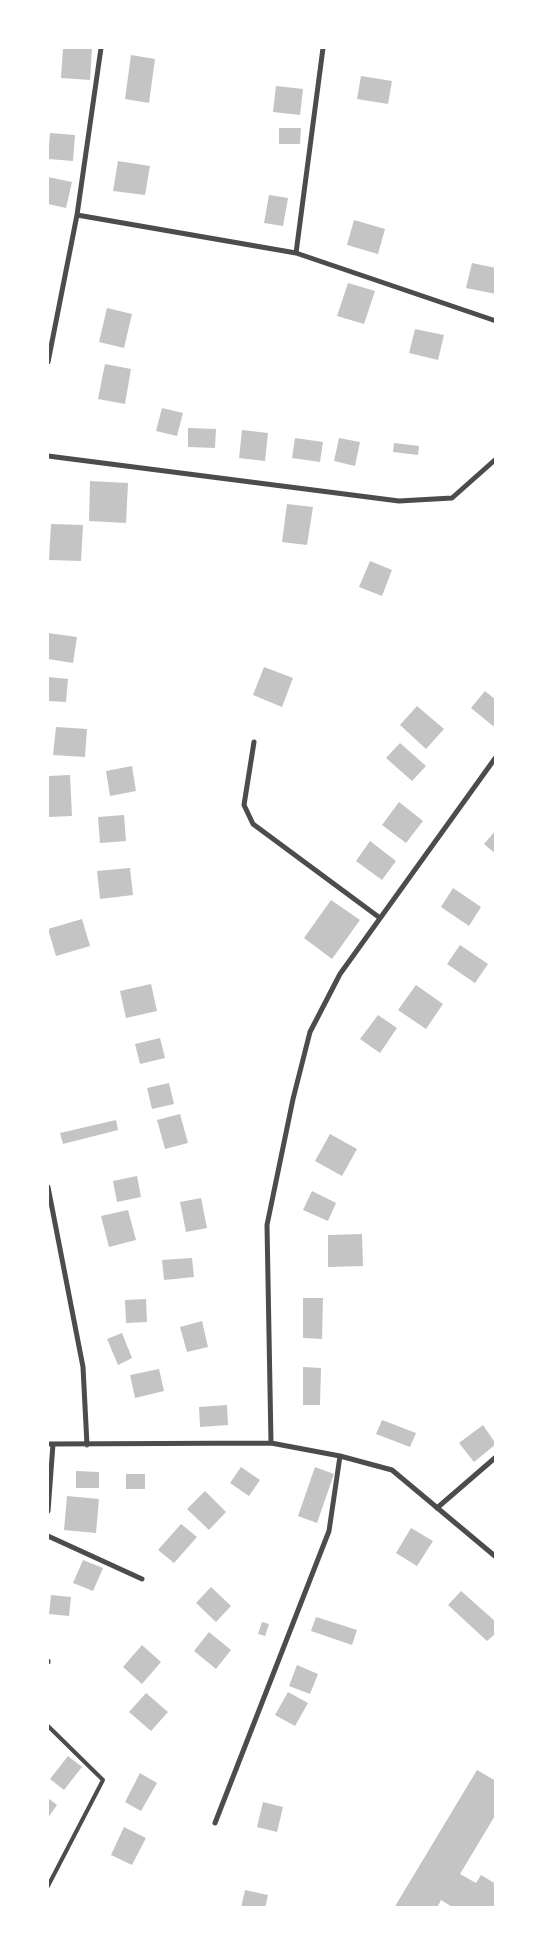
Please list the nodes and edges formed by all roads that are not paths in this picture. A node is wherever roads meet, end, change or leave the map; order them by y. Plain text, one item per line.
1 (101, 48) edge
2 (323, 48) edge
3 (77, 215) junction
4 (296, 253) junction
5 (496, 321) edge
6 (48, 362) edge
7 (48, 456) edge
8 (496, 459) edge
9 (254, 742) dead end
10 (496, 757) edge
11 (380, 918) junction
12 (48, 1187) edge
13 (50, 1208) edge
14 (270, 1443) junction
15 (50, 1444) edge
16 (87, 1445) junction
17 (340, 1456) junction
18 (496, 1457) edge
19 (438, 1508) junction
20 (48, 1512) edge
21 (48, 1536) edge
22 (496, 1557) edge
23 (142, 1579) dead end
24 (48, 1726) edge
25 (215, 1823) dead end
26 (48, 1886) edge

1 - 3 street
2 - 4 street
3 - 4 street
3 - 6 street
4 - 5 street
7 - 8 street
9 - 11 street
10 - 11 street
11 - 14 street
12 - 13 street
13 - 16 street
14 - 16 street
14 - 17 street
15 - 16 street
15 - 20 street
17 - 19 street
17 - 25 street
18 - 19 street
19 - 22 street
21 - 23 street
24 - 26 lane

